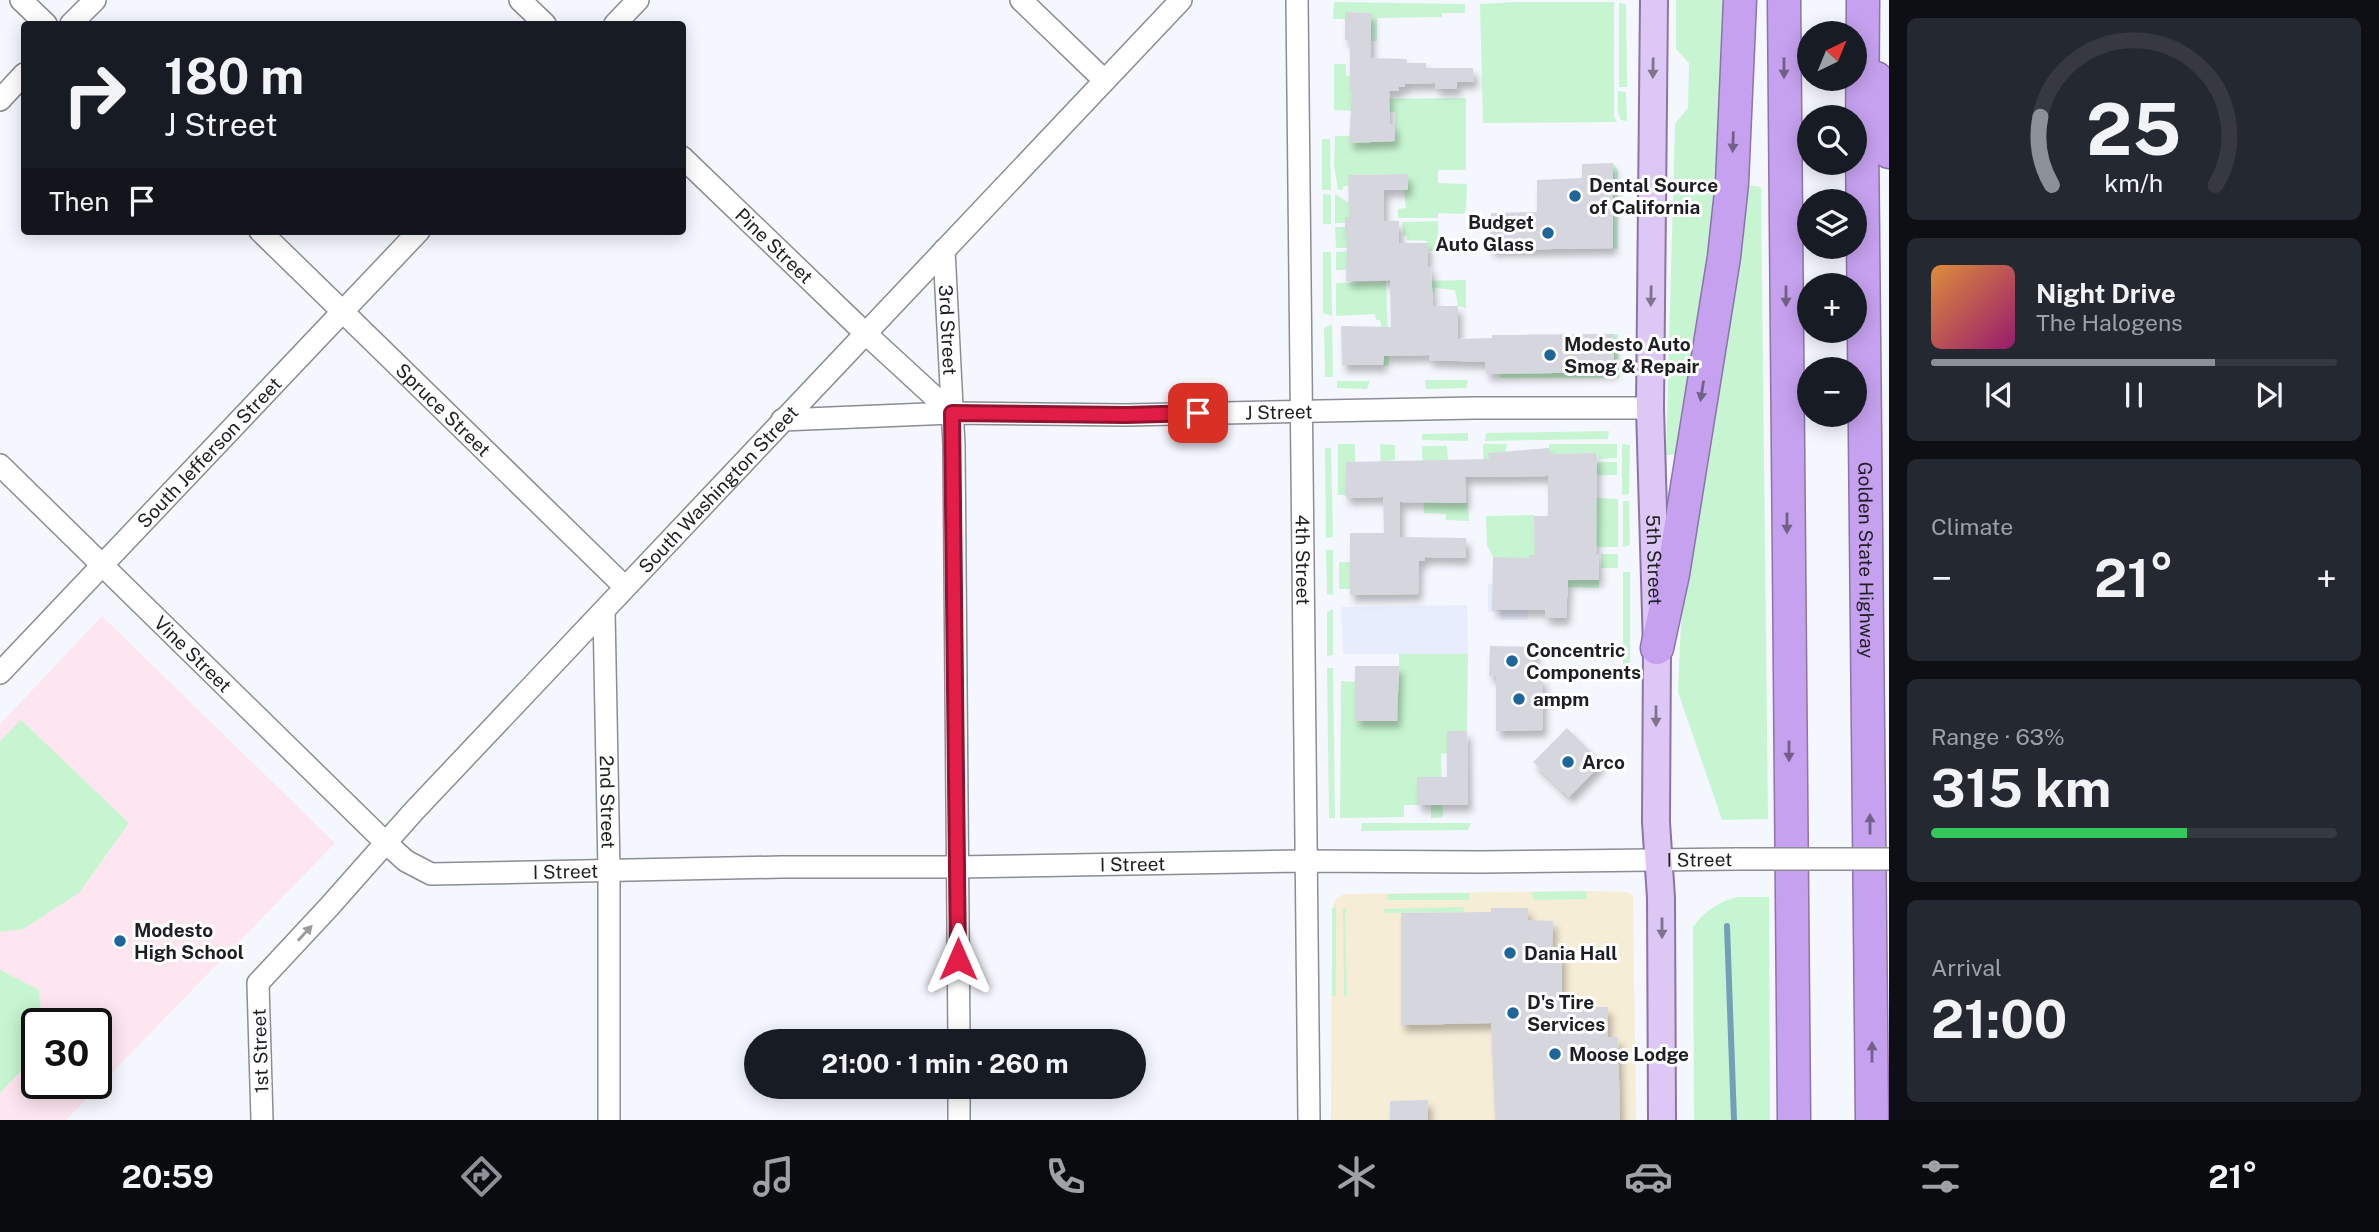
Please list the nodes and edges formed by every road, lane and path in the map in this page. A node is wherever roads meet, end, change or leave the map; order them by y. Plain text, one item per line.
1 (20, 0) edge
2 (95, 0) edge
3 (520, 0) edge
4 (638, 0) edge
5 (1021, 0) edge
6 (1181, 0) edge
7 (1297, 0) edge
8 (1654, 0) edge
9 (1740, 0) edge
10 (1784, 0) edge
11 (1863, 4) edge
12 (43, 21) edge
13 (74, 21) edge
14 (542, 21) edge
15 (618, 21) edge
16 (21, 77) edge
17 (1104, 80) junction
18 (0, 100) edge
19 (1889, 152) edge
20 (686, 161) edge
21 (264, 235) edge
22 (415, 235) edge
23 (944, 250) junction
24 (343, 311) junction
25 (865, 333) junction
26 (1650, 408) junction
27 (1303, 412) junction
28 (952, 413) junction
29 (782, 420) junction
30 (0, 465) edge
31 (102, 565) junction
32 (625, 587) junction
33 (604, 611) junction
34 (1657, 648) junction
35 (0, 673) edge
36 (386, 843) junction
37 (1658, 859) junction
38 (1889, 859) edge
39 (1305, 861) junction
40 (957, 867) junction
41 (609, 871) junction
42 (258, 983) joint
43 (959, 1029) edge
44 (959, 1099) edge
45 (262, 1120) edge
46 (609, 1120) edge
47 (960, 1120) edge
48 (1310, 1120) edge
49 (1662, 1120) edge
50 (1794, 1120) edge
51 (1872, 1120) edge

1 - 12 street
2 - 13 street
3 - 14 street
4 - 15 street
5 - 17 street
6 - 17 street, South Washington Street
7 - 27 street, 4th Street
8 -> 26 main road, 5th Street
9 -> 34 highway
10 -> 50 highway
11 - 19 highway
51 -> 11 highway, Golden State Highway
16 - 18 street
17 - 23 street, South Washington Street
20 - 25 street, Pine Street
21 - 24 street, Spruce Street
22 - 24 street, South Jefferson Street
23 - 25 street, South Washington Street
23 - 28 street, 3rd Street
24 - 31 street, South Jefferson Street
24 - 32 street, Spruce Street
25 - 28 street, Pine Street
25 - 29 street, South Washington Street
26 - 27 street, J Street
26 - 34 main road, 5th Street
27 - 28 street, J Street
27 - 39 street, 4th Street
28 - 29 street, J Street
28 - 40 street, 3rd Street
29 - 32 street, South Washington Street
30 - 31 street, Vine Street
31 - 35 street, South Jefferson Street
31 - 36 street, Vine Street
32 - 33 street, South Washington Street
33 - 36 street, South Washington Street
33 - 41 street, 2nd Street
34 -> 37 main road, 5th Street
36 - 41 street, I Street
42 -> 36 street, South Washington Street
37 - 38 street, I Street, bridge
37 - 39 street, I Street
37 -> 49 main road, 5th Street
39 - 40 street, I Street
39 - 48 street, 4th Street
40 - 41 street, I Street
40 - 43 street, 3rd Street
41 - 46 street, 2nd Street
42 - 45 street, 1st Street
44 - 47 street

